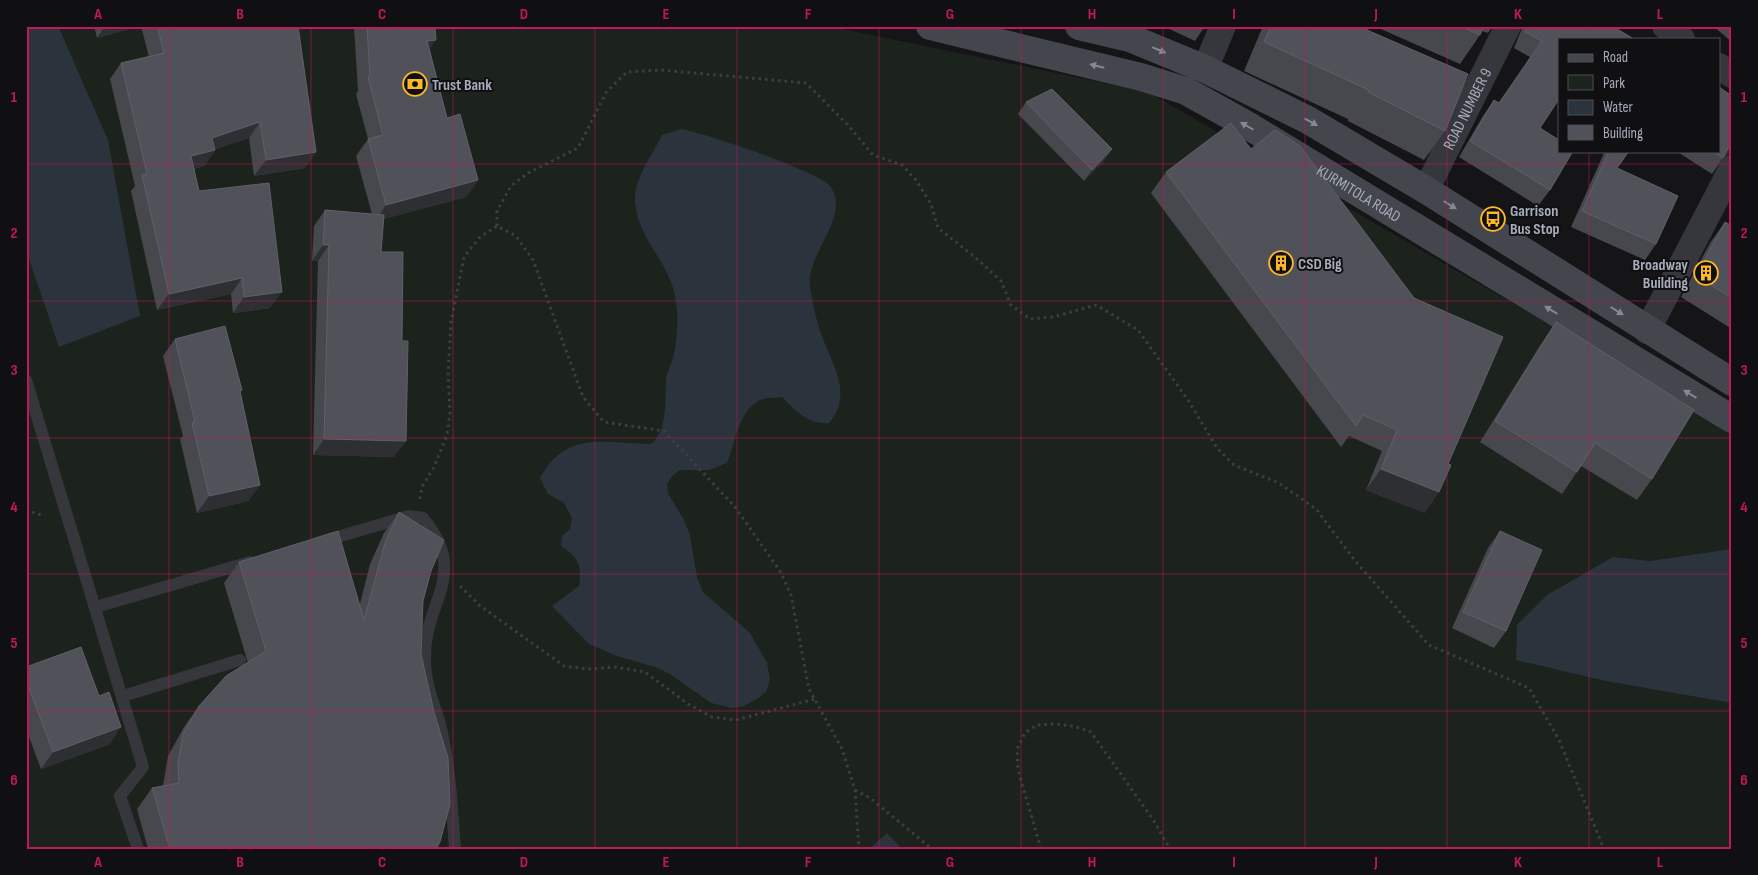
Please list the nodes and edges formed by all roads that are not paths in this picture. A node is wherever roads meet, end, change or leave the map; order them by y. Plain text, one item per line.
1 (930, 26) edge
2 (1079, 26) edge
3 (1223, 26) edge
4 (1508, 26) edge
5 (1665, 26) edge
6 (1681, 38) edge
7 (1720, 67) edge
8 (1205, 68) junction
9 (1732, 75) edge
10 (1732, 168) edge
11 (1426, 190) junction
12 (1647, 331) junction
13 (26, 380) edge
14 (1732, 382) edge
15 (1732, 419) edge
16 (314, 544) edge
17 (267, 558) edge
18 (96, 607) junction
19 (240, 660) dead end
20 (123, 696) junction
21 (138, 849) edge
22 (455, 849) edge

15 -> 1 main road, KURMITOLA ROAD
2 -> 8 main road
3 - 8 street
4 - 11 street, ROAD NUMBER 9
5 - 6 street
7 - 9 street
8 -> 11 main road
10 - 12 street
11 -> 12 main road
12 - 14 main road
13 - 18 lane
16 - 22 lane
17 - 18 lane
18 - 20 lane
19 - 20 lane
20 - 21 lane

